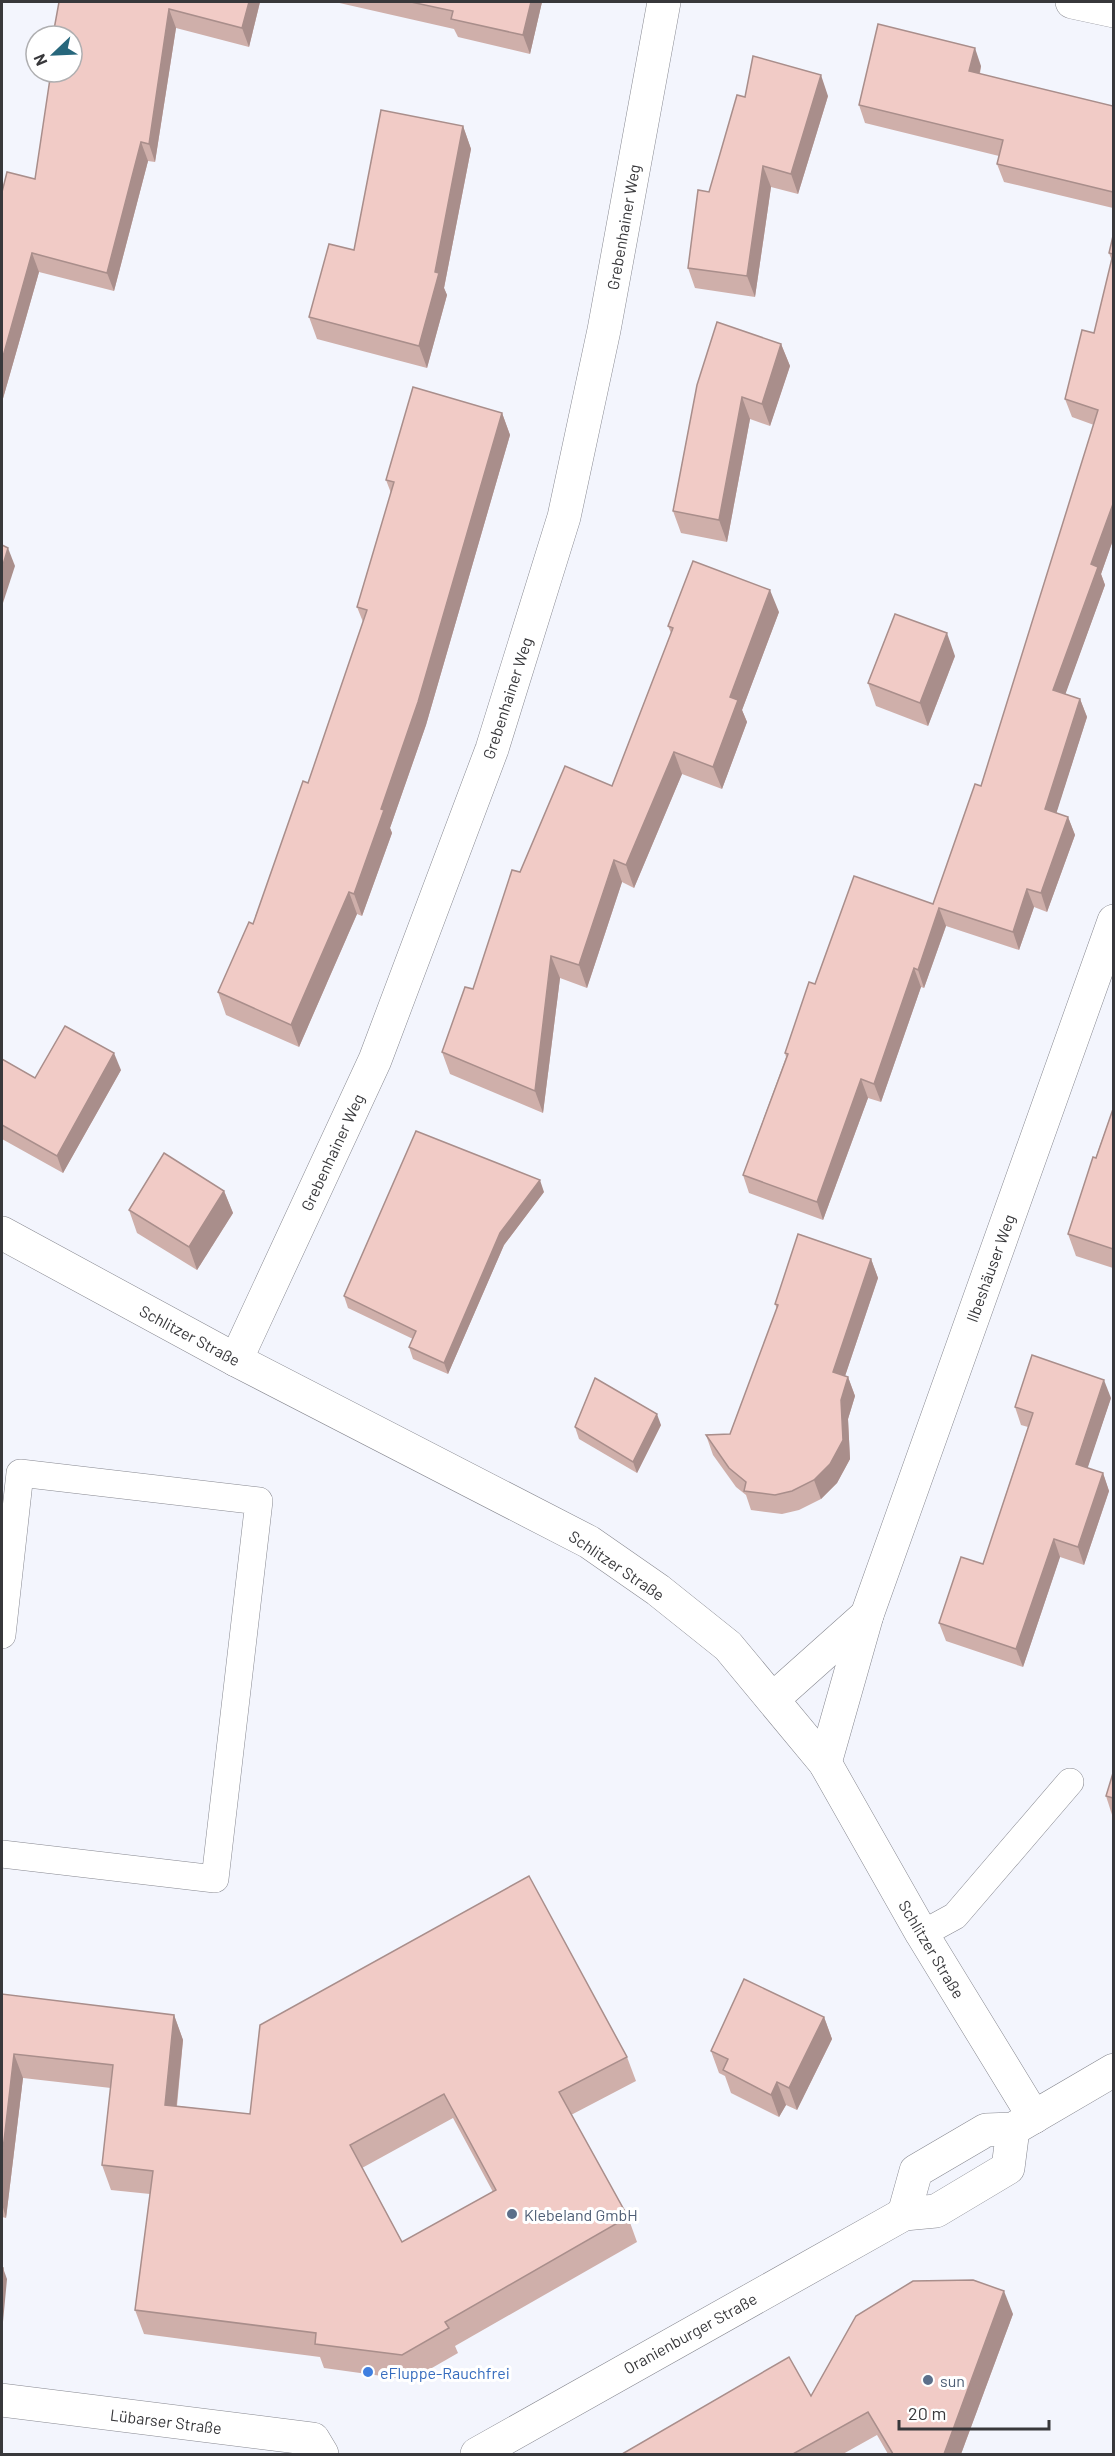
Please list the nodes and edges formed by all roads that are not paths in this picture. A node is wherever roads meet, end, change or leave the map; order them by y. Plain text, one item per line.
1 (664, 2) edge
2 (1072, 2) edge
3 (1113, 11) edge
4 (1113, 921) edge
5 (2, 1233) edge
6 (236, 1360) junction
7 (867, 1615) junction
8 (2, 1635) edge
9 (774, 1698) junction
10 (825, 1763) junction
11 (1070, 1782) dead end
12 (2, 1854) edge
13 (922, 1934) junction
14 (1113, 2070) edge
15 (1023, 2123) junction
16 (904, 2214) junction
17 (2, 2400) edge
18 (322, 2454) edge
19 (477, 2454) edge

1 - 6 street, Grebenhainer Weg
2 - 3 street
4 - 7 street, Ilbeshäuser Weg
5 - 6 street, Schlitzer Straße
6 - 9 street, Schlitzer Straße
7 - 9 street, Ilbeshäuser Weg
7 - 10 street, Ilbeshäuser Weg
8 - 12 lane
9 - 10 street, Schlitzer Straße
10 - 13 street, Schlitzer Straße
11 - 13 lane
13 - 15 street, Schlitzer Straße
14 - 15 street
15 - 16 street
15 - 16 street, Oranienburger Straße
16 - 19 street, Oranienburger Straße
17 - 18 street, Lübarser Straße

